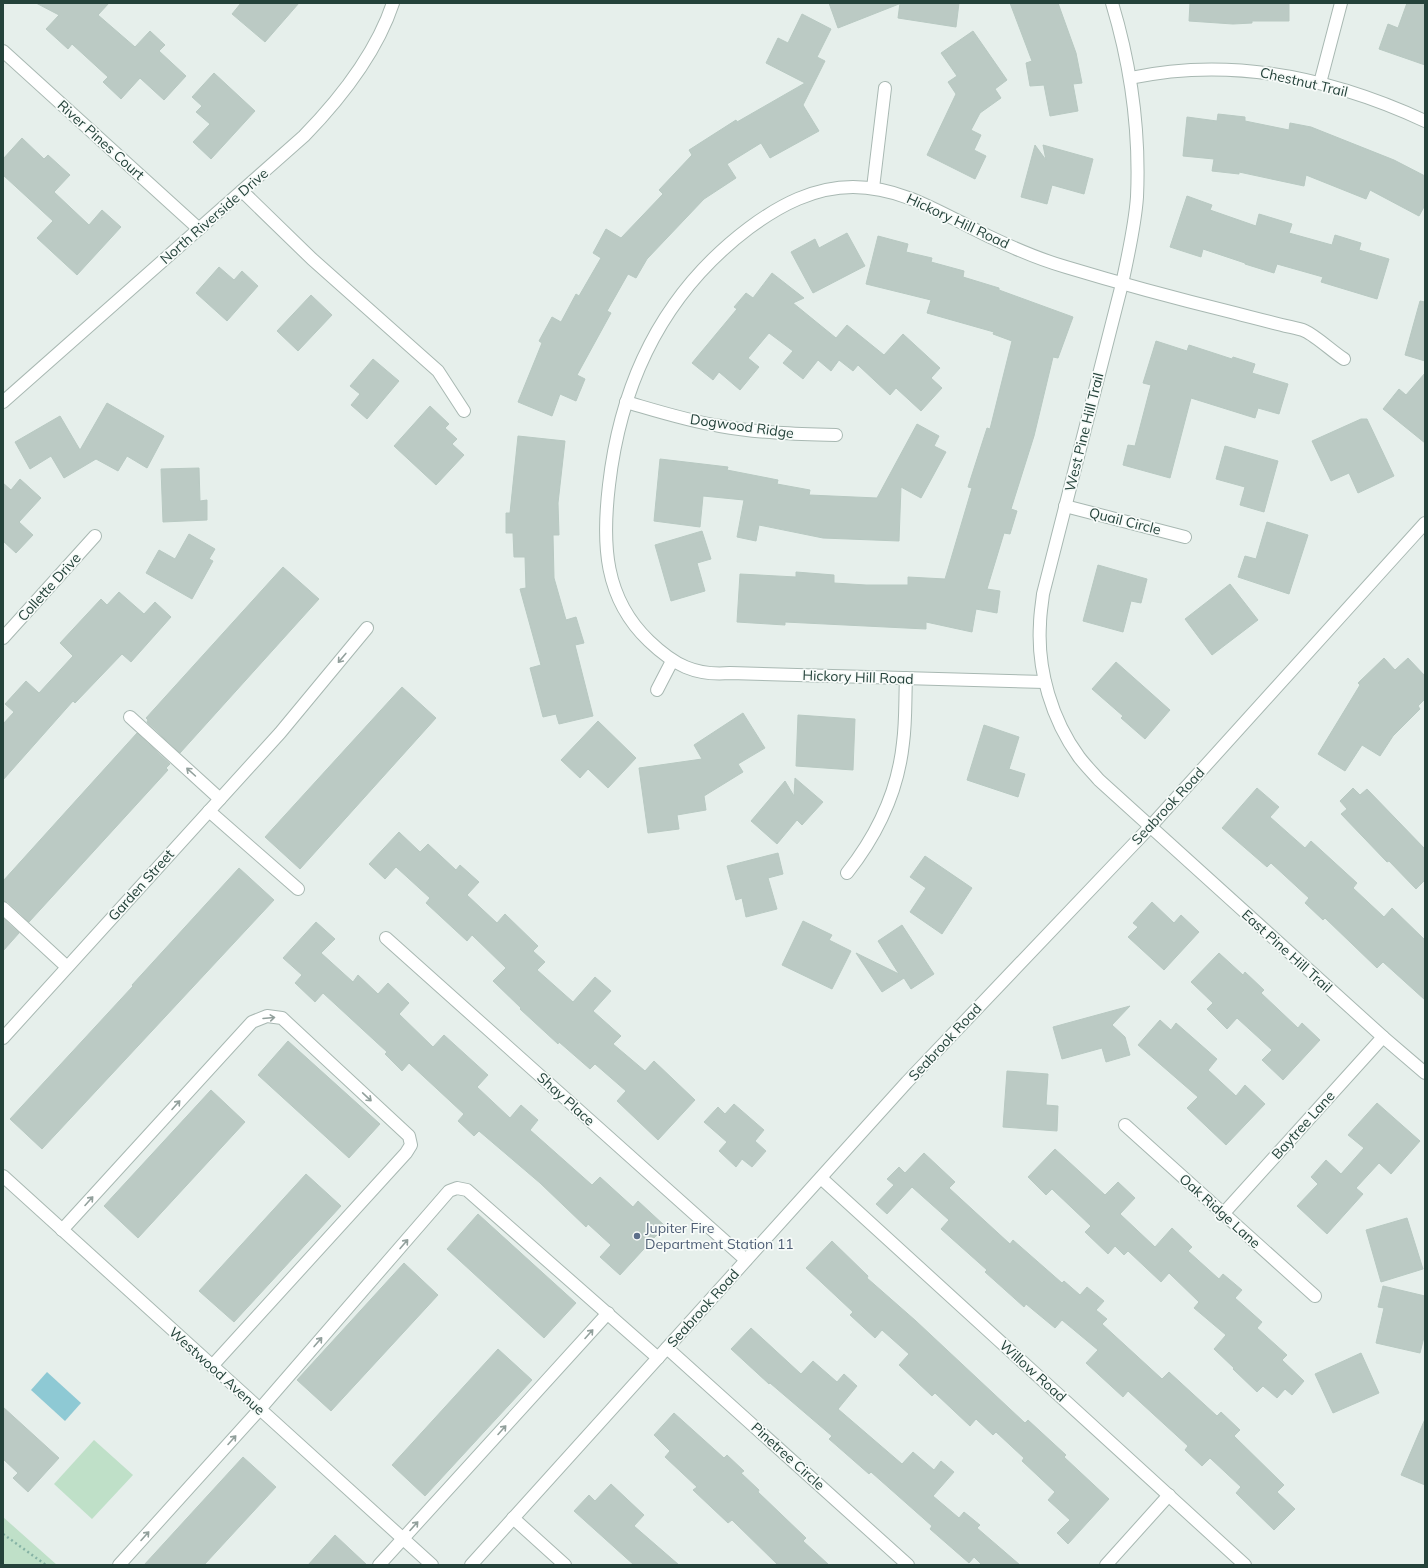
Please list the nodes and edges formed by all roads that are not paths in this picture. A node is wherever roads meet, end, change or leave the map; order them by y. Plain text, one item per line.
1 (393, 3) edge
2 (1112, 3) edge
3 (1341, 3) edge
4 (3, 51) edge
5 (1130, 78) junction
6 (1320, 83) junction
7 (885, 88) dead end
8 (1425, 121) edge
9 (873, 188) junction
10 (242, 191) junction
11 (199, 229) junction
12 (1122, 284) junction
13 (1344, 360) dead end
14 (3, 402) edge
15 (626, 402) junction
16 (464, 412) dead end
17 (836, 435) dead end
18 (1065, 506) junction
19 (1425, 523) edge
20 (95, 536) dead end
21 (1185, 537) dead end
22 (367, 628) dead end
23 (3, 638) edge
24 (672, 661) junction
25 (906, 678) junction
26 (1045, 682) junction
27 (657, 690) dead end
28 (130, 717) dead end
29 (220, 799) junction
30 (209, 811) junction
31 (1150, 827) junction
32 (847, 873) dead end
33 (298, 889) dead end
34 (3, 908) edge
35 (386, 938) dead end
36 (67, 967) junction
37 (1383, 1037) junction
38 (3, 1038) edge
39 (1425, 1073) edge
40 (1125, 1125) dead end
41 (3, 1176) edge
42 (821, 1178) junction
43 (1223, 1214) junction
44 (62, 1230) junction
45 (746, 1260) junction
46 (1315, 1296) dead end
47 (608, 1313) junction
48 (667, 1348) junction
49 (658, 1358) junction
50 (212, 1366) junction
51 (260, 1409) junction
52 (1169, 1495) junction
53 (513, 1518) junction
54 (402, 1538) junction
55 (119, 1565) edge
56 (379, 1565) edge
57 (432, 1565) edge
58 (471, 1565) edge
59 (565, 1565) edge
60 (908, 1565) edge
61 (1106, 1565) edge
62 (1245, 1565) edge

1 - 10 street, North Riverside Drive
2 - 5 street, West Pine Hill Trail
3 - 6 street
4 - 11 street, River Pines Court
5 - 6 street, Chestnut Trail
5 - 12 street, West Pine Hill Trail
6 - 8 street, Chestnut Trail
7 - 9 street
9 - 12 street, Hickory Hill Road
9 - 15 street, Hickory Hill Road
10 - 11 street, North Riverside Drive
10 - 16 street
11 - 14 street, North Riverside Drive
12 - 13 street, Hickory Hill Road
12 - 18 street, West Pine Hill Trail
15 - 17 street, Dogwood Ridge
15 - 24 street, Hickory Hill Road
18 - 21 street, Quail Circle
18 - 26 street, West Pine Hill Trail
19 - 31 street, Seabrook Road
20 - 23 street, Collette Drive
22 -> 29 street, Garden Street
24 - 25 street, Hickory Hill Road
24 - 27 street
25 - 26 street, Hickory Hill Road
25 - 32 street
26 - 31 street, West Pine Hill Trail
29 -> 28 street
29 - 30 street, Garden Street
30 - 33 street
30 - 36 street, Garden Street
31 - 37 street, East Pine Hill Trail
31 - 42 street, Seabrook Road
34 - 36 street
35 - 45 street, Shay Place
36 - 38 street, Garden Street
37 - 39 street, East Pine Hill Trail
37 - 43 street, Baytree Lane
40 - 43 street, Oak Ridge Lane
41 - 44 street, Westwood Avenue
42 - 45 street, Seabrook Road
42 - 52 street, Willow Road
43 - 46 street, Oak Ridge Lane
44 - 50 street, Westwood Avenue
44 -> 50 street
45 - 48 street, Seabrook Road
47 - 49 street
51 -> 47 street
54 -> 47 street
48 - 49 street, Seabrook Road
48 - 60 street, Pinetree Circle
49 - 53 street, Seabrook Road
50 - 51 street, Westwood Avenue
51 - 54 street, Westwood Avenue
55 -> 51 street
52 - 61 street
52 - 62 street, Willow Road
53 - 58 street, Seabrook Road
53 - 59 street
54 - 56 street
54 - 57 street, Westwood Avenue

